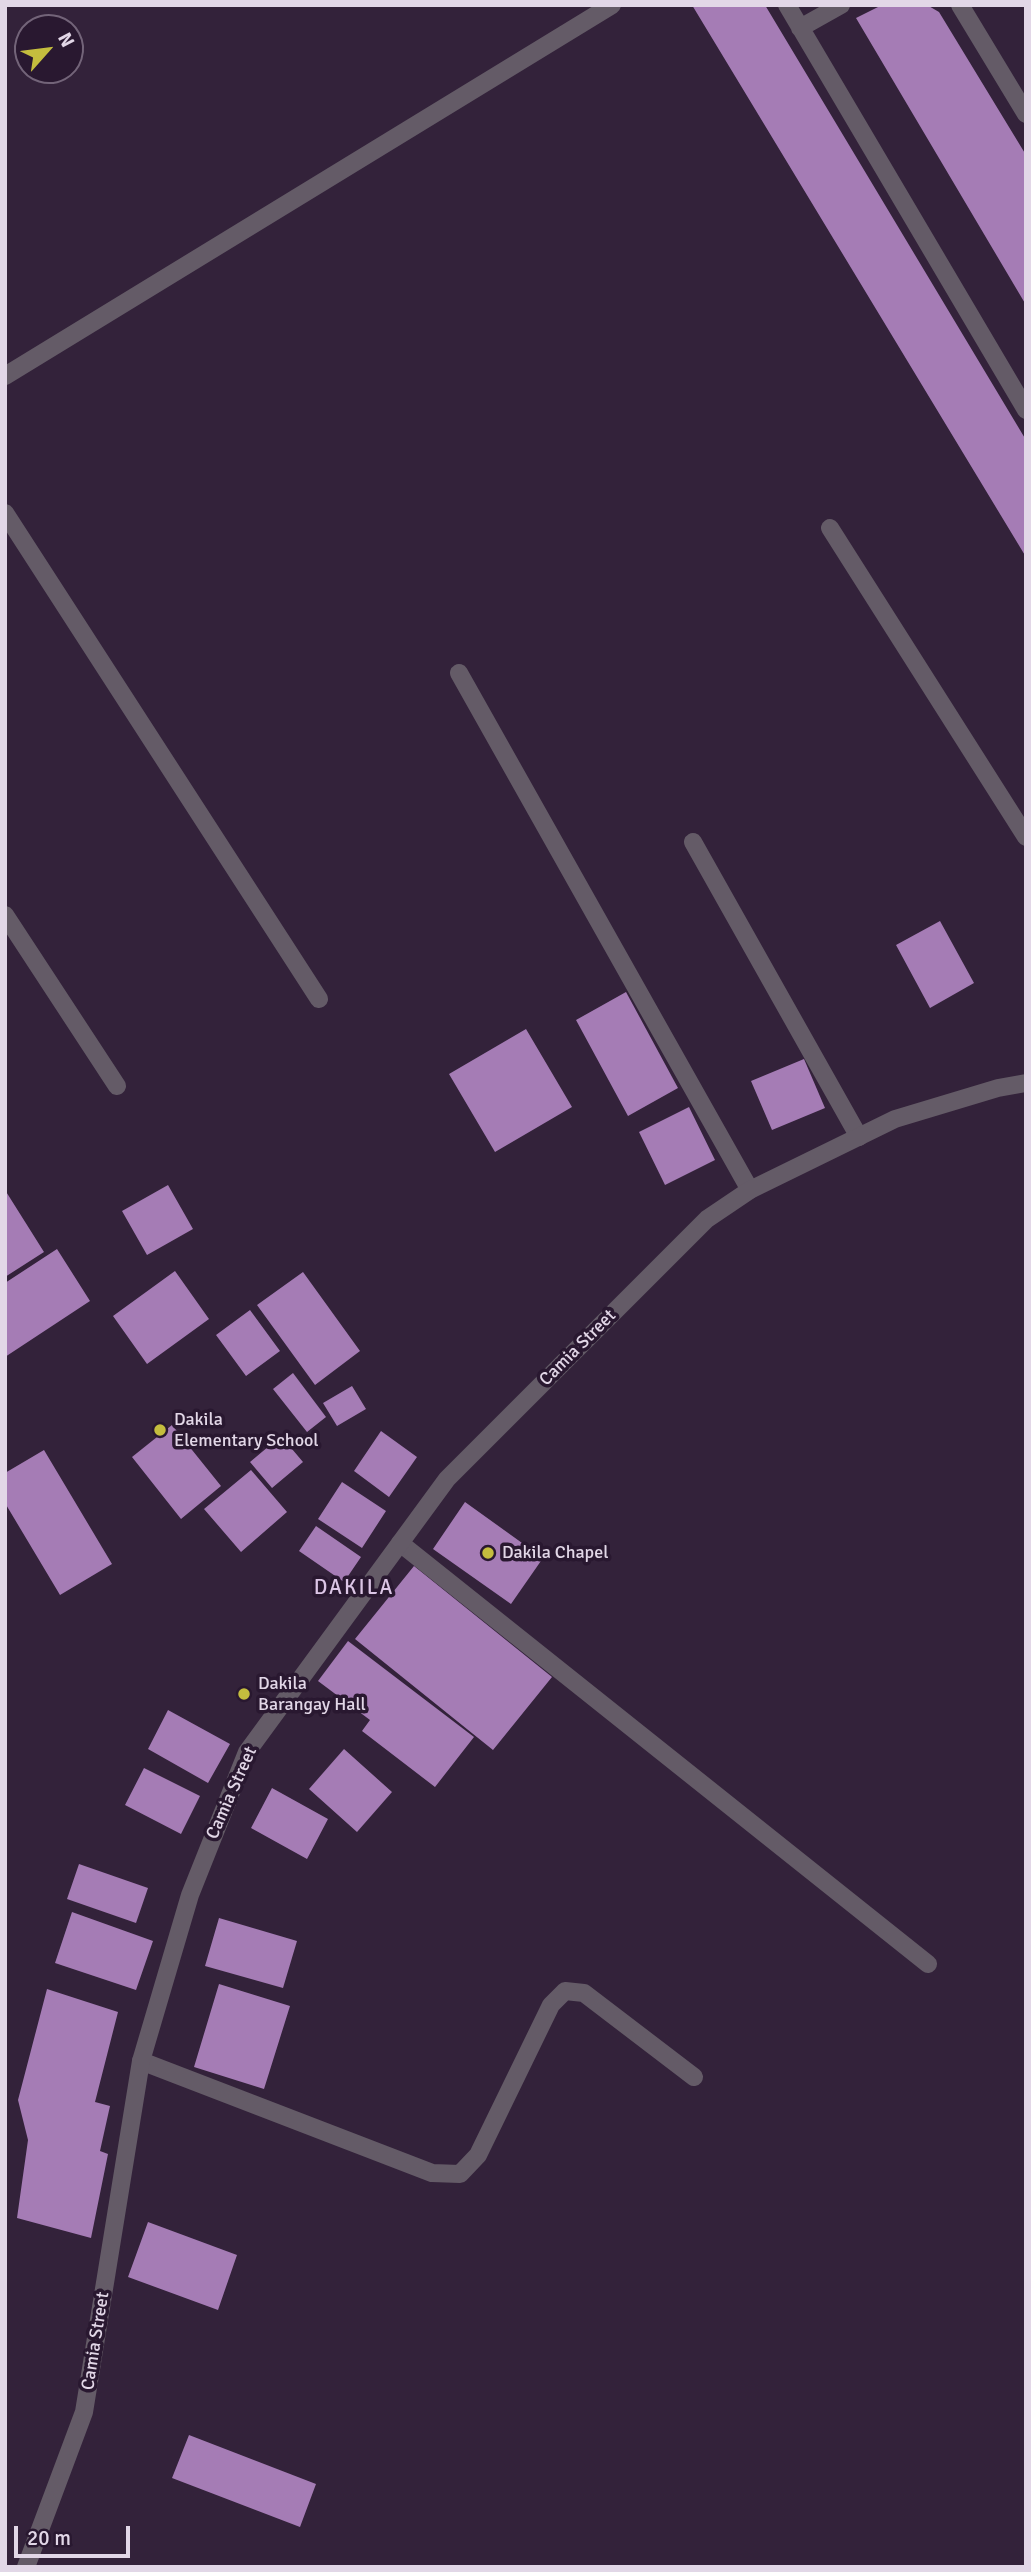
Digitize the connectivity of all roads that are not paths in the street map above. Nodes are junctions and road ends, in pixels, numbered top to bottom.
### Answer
1 (612, 5) edge
2 (787, 5) edge
3 (841, 5) edge
4 (960, 5) edge
5 (800, 28) junction
6 (1026, 114) edge
7 (5, 376) edge
8 (1026, 410) edge
9 (5, 513) edge
10 (830, 528) dead end
11 (459, 673) dead end
12 (1026, 837) edge
13 (693, 842) dead end
14 (5, 915) edge
15 (318, 999) dead end
16 (1026, 1083) edge
17 (117, 1086) dead end
18 (859, 1137) junction
19 (750, 1190) junction
20 (400, 1543) junction
21 (928, 1964) dead end
22 (141, 2061) junction
23 (694, 2077) dead end
24 (26, 2567) edge

1 - 7 street
2 - 5 street
3 - 5 street
4 - 6 street
5 - 8 street
9 - 15 street
10 - 12 street
11 - 19 street
13 - 18 street
14 - 17 street
16 - 18 street, Camia Street
18 - 19 street, Camia Street
19 - 20 street, Camia Street
20 - 21 street
20 - 22 street, Camia Street
22 - 23 street
22 - 24 street, Camia Street

